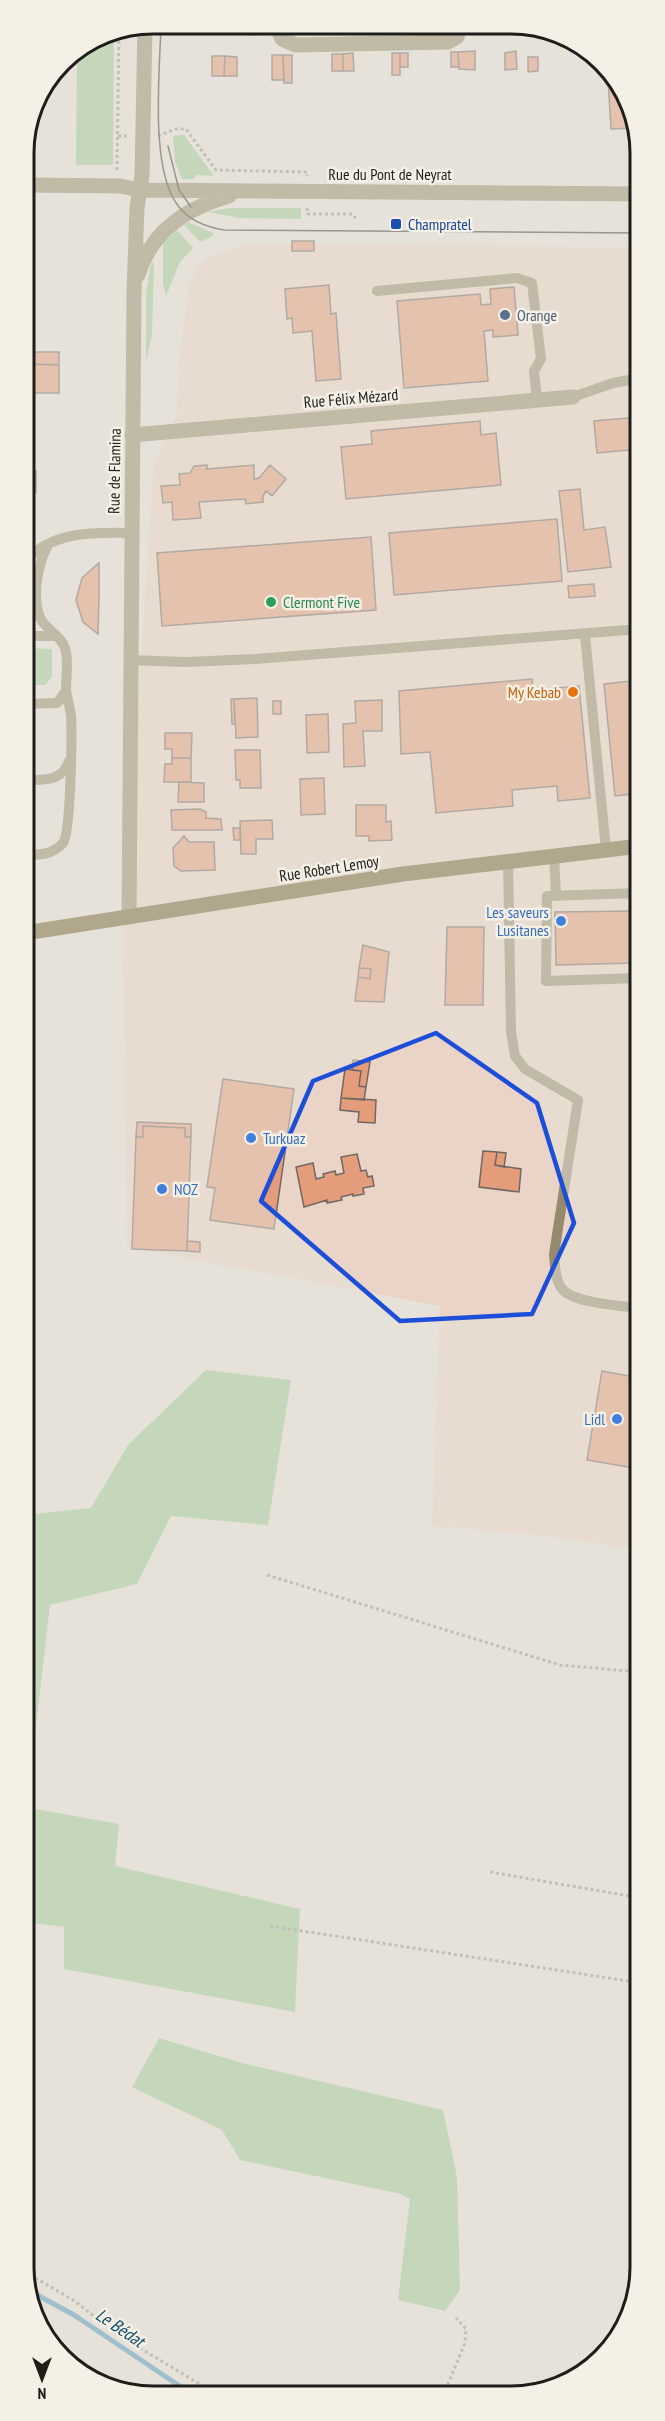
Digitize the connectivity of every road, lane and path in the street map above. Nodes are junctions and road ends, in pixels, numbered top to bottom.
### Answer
1 (280, 34) edge
2 (459, 34) edge
3 (145, 35) edge
4 (119, 40) edge
5 (143, 136) junction
6 (307, 176) dead end
7 (35, 185) edge
8 (120, 186) junction
9 (140, 190) junction
10 (246, 191) junction
11 (630, 194) edge
12 (307, 208) dead end
13 (357, 209) dead end
14 (353, 214) junction
15 (356, 219) dead end
16 (377, 291) dead end
17 (134, 292) junction
18 (630, 380) edge
19 (573, 397) joint
20 (537, 400) junction
21 (132, 435) junction
22 (131, 533) junction
23 (48, 545) junction
24 (35, 554) edge
25 (630, 630) edge
26 (585, 635) junction
27 (35, 636) edge
28 (56, 636) junction
29 (129, 660) junction
30 (66, 691) junction
31 (35, 704) edge
32 (70, 758) junction
33 (35, 779) edge
34 (630, 847) edge
35 (606, 850) junction
36 (35, 854) edge
37 (554, 856) junction
38 (508, 861) junction
39 (630, 893) edge
40 (556, 894) junction
41 (129, 917) junction
42 (35, 932) edge
43 (630, 978) edge
44 (630, 1306) edge
45 (267, 1575) dead end
46 (630, 1671) edge
47 (490, 1872) dead end
48 (630, 1897) edge
49 (270, 1926) dead end
50 (630, 1981) edge
51 (35, 2278) edge
52 (456, 2318) dead end
53 (203, 2386) edge
54 (447, 2386) edge

1 - 2 street
3 - 5 street, Rue de Flamina
4 - 8 path
5 - 6 path
5 - 9 street, Rue de Flamina
7 - 8 street, Rue du Pont de Neyrat
8 - 9 street, Rue du Pont de Neyrat
9 - 10 street, Rue du Pont de Neyrat
9 - 17 street, Rue de Flamina
10 - 11 street, Rue du Pont de Neyrat
10 - 17 street
12 - 14 path
13 - 14 path
14 - 15 path
16 - 20 lane
17 - 21 street, Rue de Flamina
18 - 19 lane
19 - 20 street, Rue Félix Mézard
20 - 21 street, Rue Félix Mézard
21 - 22 street, Rue de Flamina
22 - 23 lane
22 - 29 street, Rue de Flamina
23 - 24 lane
23 - 28 lane
25 - 26 lane
26 - 29 lane
26 - 35 lane
27 - 28 lane
28 - 30 lane
29 - 41 street, Rue de Flamina
30 - 31 lane
30 - 32 lane
32 - 33 lane
32 - 36 lane
34 - 35 main road, Rue Robert Lemoy
35 - 37 main road, Rue Robert Lemoy
37 - 38 main road, Rue Robert Lemoy
37 - 40 lane
38 - 41 main road, Rue Robert Lemoy
38 - 44 lane
39 - 40 lane
40 - 43 lane
41 - 42 main road, Rue Robert Lemoy
45 - 46 path
47 - 48 path
49 - 50 path
51 - 53 path
52 - 54 path

